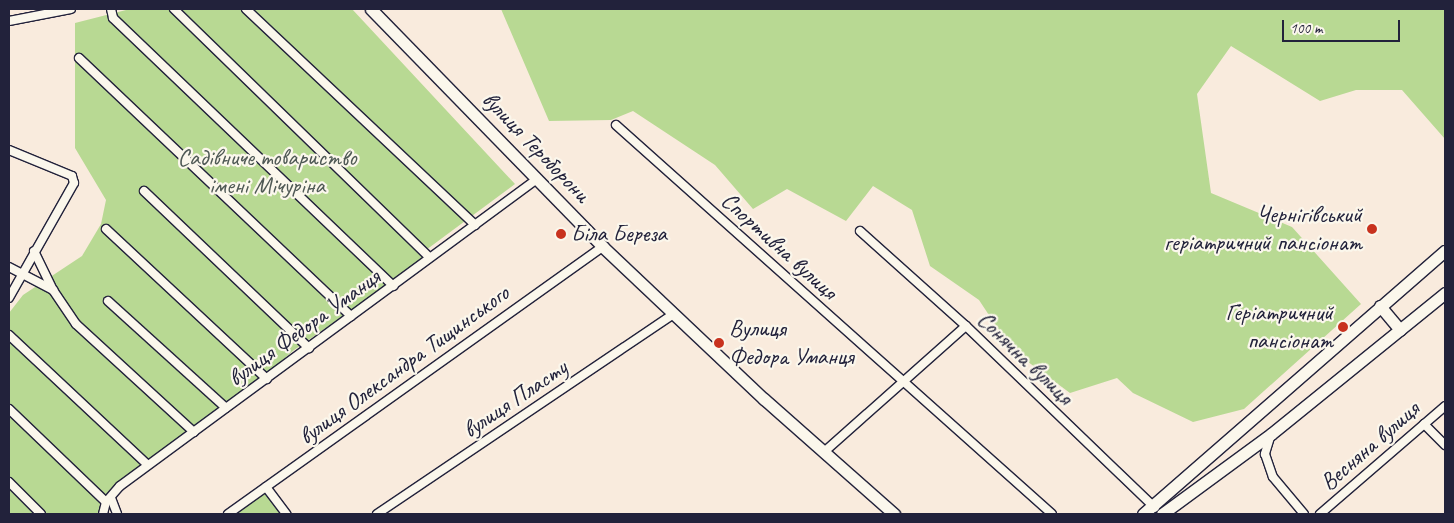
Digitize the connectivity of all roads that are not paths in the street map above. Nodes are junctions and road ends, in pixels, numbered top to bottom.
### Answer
1 (71, 9) edge
2 (110, 9) edge
3 (174, 9) edge
4 (246, 9) edge
5 (371, 9) edge
6 (9, 21) edge
7 (80, 58) dead end
8 (616, 125) dead end
9 (9, 150) edge
10 (537, 179) junction
11 (144, 192) dead end
12 (475, 225) junction
13 (106, 229) dead end
14 (860, 232) dead end
15 (602, 246) junction
16 (34, 251) junction
17 (1445, 251) edge
18 (430, 257) junction
19 (9, 267) edge
20 (20, 273) junction
21 (393, 286) junction
22 (53, 290) junction
23 (1445, 293) edge
24 (9, 298) edge
25 (108, 301) dead end
26 (1380, 306) junction
27 (673, 314) junction
28 (351, 316) junction
29 (966, 326) junction
30 (1400, 330) junction
31 (9, 335) edge
32 (309, 348) junction
33 (266, 379) junction
34 (903, 382) junction
35 (1445, 406) edge
36 (226, 408) junction
37 (9, 409) edge
38 (1424, 424) junction
39 (194, 432) junction
40 (1271, 434) junction
41 (1445, 445) edge
42 (824, 452) junction
43 (148, 465) junction
44 (9, 482) edge
45 (266, 487) junction
46 (109, 500) junction
47 (1151, 504) junction
48 (41, 514) edge
49 (103, 514) edge
50 (117, 514) edge
51 (228, 514) edge
52 (286, 514) edge
53 (377, 514) edge
54 (894, 514) edge
55 (1052, 514) edge
56 (1143, 514) edge
57 (1162, 514) edge
58 (1304, 514) edge
59 (1320, 514) edge

1 - 6 street
2 - 21 street
3 - 18 street
4 - 12 street
5 - 10 main road, вулиця Тероборони
7 - 28 street
8 - 34 street, Спортивна вулиця
9 - 16 street
10 - 12 street, вулиця Федора Уманця
10 - 15 main road, вулиця Тероборони
11 - 32 street
12 - 18 street, вулиця Федора Уманця
13 - 33 street
14 - 29 street, Сонячна вулиця
15 - 27 main road, вулиця Тероборони
15 - 45 street, вулиця Олександра Тищинського
16 - 20 street
16 - 22 street
17 - 26 main road
18 - 21 street, вулиця Федора Уманця
19 - 20 street
20 - 22 street
20 - 24 street
21 - 28 street, вулиця Федора Уманця
22 - 39 street
23 - 30 main road
25 - 36 street
26 - 30 main road
26 - 47 main road
27 - 42 main road, вулиця Тероборони
27 - 53 street, вулиця Пласту
28 - 32 street, вулиця Федора Уманця
29 - 34 street
29 - 47 street, Сонячна вулиця
30 - 40 main road
31 - 43 street
32 - 33 street, вулиця Федора Уманця
33 - 36 street, вулиця Федора Уманця
34 - 42 street
34 - 55 street, Спортивна вулиця
35 - 38 street, Весняна вулиця
36 - 39 street, вулиця Федора Уманця
37 - 46 street
38 - 41 street
38 - 59 street, Весняна вулиця
39 - 43 street, вулиця Федора Уманця
40 - 57 main road
40 - 58 street
42 - 54 main road, вулиця Тероборони
43 - 46 street, вулиця Федора Уманця
44 - 48 street
45 - 51 street, вулиця Олександра Тищинського
45 - 52 street
46 - 49 street, вулиця Федора Уманця
46 - 50 street
47 - 56 main road
47 - 57 street, Сонячна вулиця

